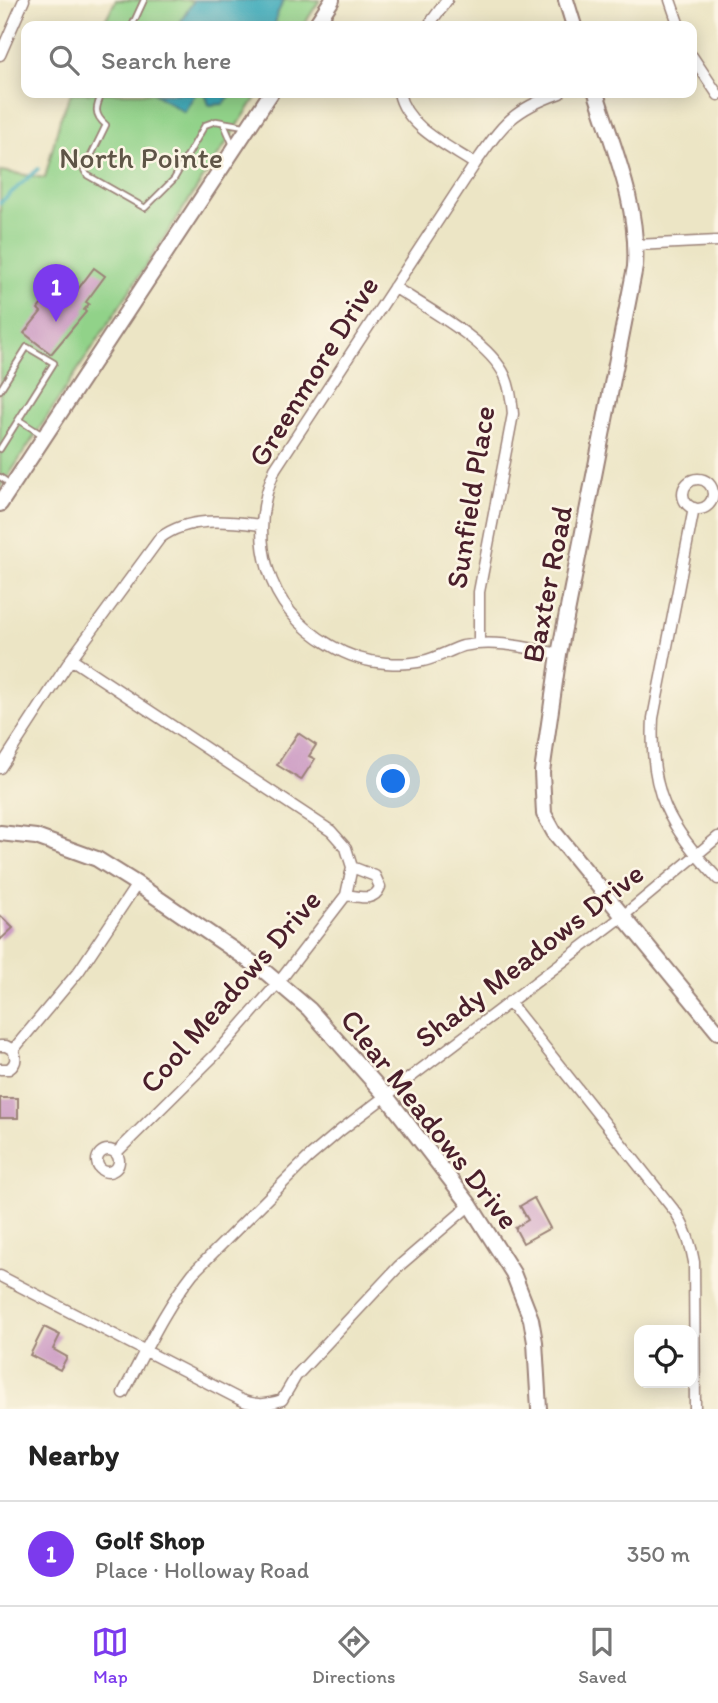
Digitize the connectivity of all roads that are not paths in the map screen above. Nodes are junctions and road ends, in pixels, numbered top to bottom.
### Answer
1 (24, 0) edge
2 (144, 0) edge
3 (332, 0) edge
4 (447, 0) edge
5 (566, 0) edge
6 (670, 0) edge
7 (134, 21) edge
8 (318, 21) edge
9 (432, 21) edge
10 (572, 21) edge
11 (677, 21) edge
12 (0, 55) edge
13 (697, 64) edge
14 (718, 95) edge
15 (100, 98) edge
16 (268, 98) edge
17 (400, 98) edge
18 (550, 98) edge
19 (598, 98) edge
20 (224, 124) junction
21 (249, 125) junction
22 (234, 148) junction
23 (475, 164) junction
24 (718, 241) edge
25 (636, 245) junction
26 (394, 287) junction
27 (0, 390) edge
28 (19, 419) junction
29 (45, 436) junction
30 (0, 449) edge
31 (6, 481) edge
32 (0, 504) edge
33 (694, 508) dead end
34 (261, 525) junction
35 (479, 644) junction
36 (559, 654) junction
37 (71, 659) junction
38 (0, 768) edge
39 (0, 833) edge
40 (718, 837) edge
41 (696, 855) junction
42 (352, 867) junction
43 (718, 879) edge
44 (137, 884) junction
45 (346, 895) junction
46 (623, 916) junction
47 (279, 982) junction
48 (509, 1003) junction
49 (718, 1032) edge
50 (0, 1046) edge
51 (13, 1050) junction
52 (0, 1069) edge
53 (386, 1096) junction
54 (116, 1153) dead end
55 (470, 1205) junction
56 (0, 1276) edge
57 (146, 1350) junction
58 (123, 1393) dead end
59 (283, 1405) edge
60 (260, 1407) edge
61 (539, 1409) edge
62 (695, 1409) edge

1 - 12 street
2 - 7 lane
3 - 8 street
4 - 9 street
5 - 10 street
6 - 11 street
13 - 14 street
15 - 20 lane
16 - 21 street
17 - 23 street
18 - 23 street, Greenmore Drive
19 - 25 street, Baxter Road
20 - 21 lane
20 - 22 lane
21 - 22 street
22 - 29 street
23 - 26 street, Greenmore Drive
24 - 25 street
25 - 36 street, Baxter Road
26 - 34 street, Greenmore Drive
26 - 35 street, Sunfield Place
27 - 28 lane
28 - 29 lane
28 - 30 lane
29 - 31 street
31 - 32 street
33 - 41 street
34 - 35 street, Greenmore Drive
34 - 37 street
35 - 36 street, Greenmore Drive
36 - 46 street, Baxter Road
37 - 38 street
37 - 42 street
39 - 44 street, Clear Meadows Drive
40 - 41 street, Shady Meadows Drive
41 - 43 street
41 - 46 street, Shady Meadows Drive
42 - 45 street, Cool Meadows Drive
42 - 45 street
44 - 47 street, Clear Meadows Drive
44 - 51 street
45 - 47 street, Cool Meadows Drive
46 - 48 street, Shady Meadows Drive
46 - 49 street, Baxter Road
47 - 53 street, Clear Meadows Drive
47 - 54 street, Cool Meadows Drive
48 - 53 street, Shady Meadows Drive
48 - 62 street
50 - 51 street
51 - 52 street
53 - 55 street, Clear Meadows Drive
53 - 57 street, Shady Meadows Drive
55 - 59 street
55 - 61 street, Clear Meadows Drive
56 - 57 street
57 - 58 street, Shady Meadows Drive
57 - 60 street
59 - 60 street

